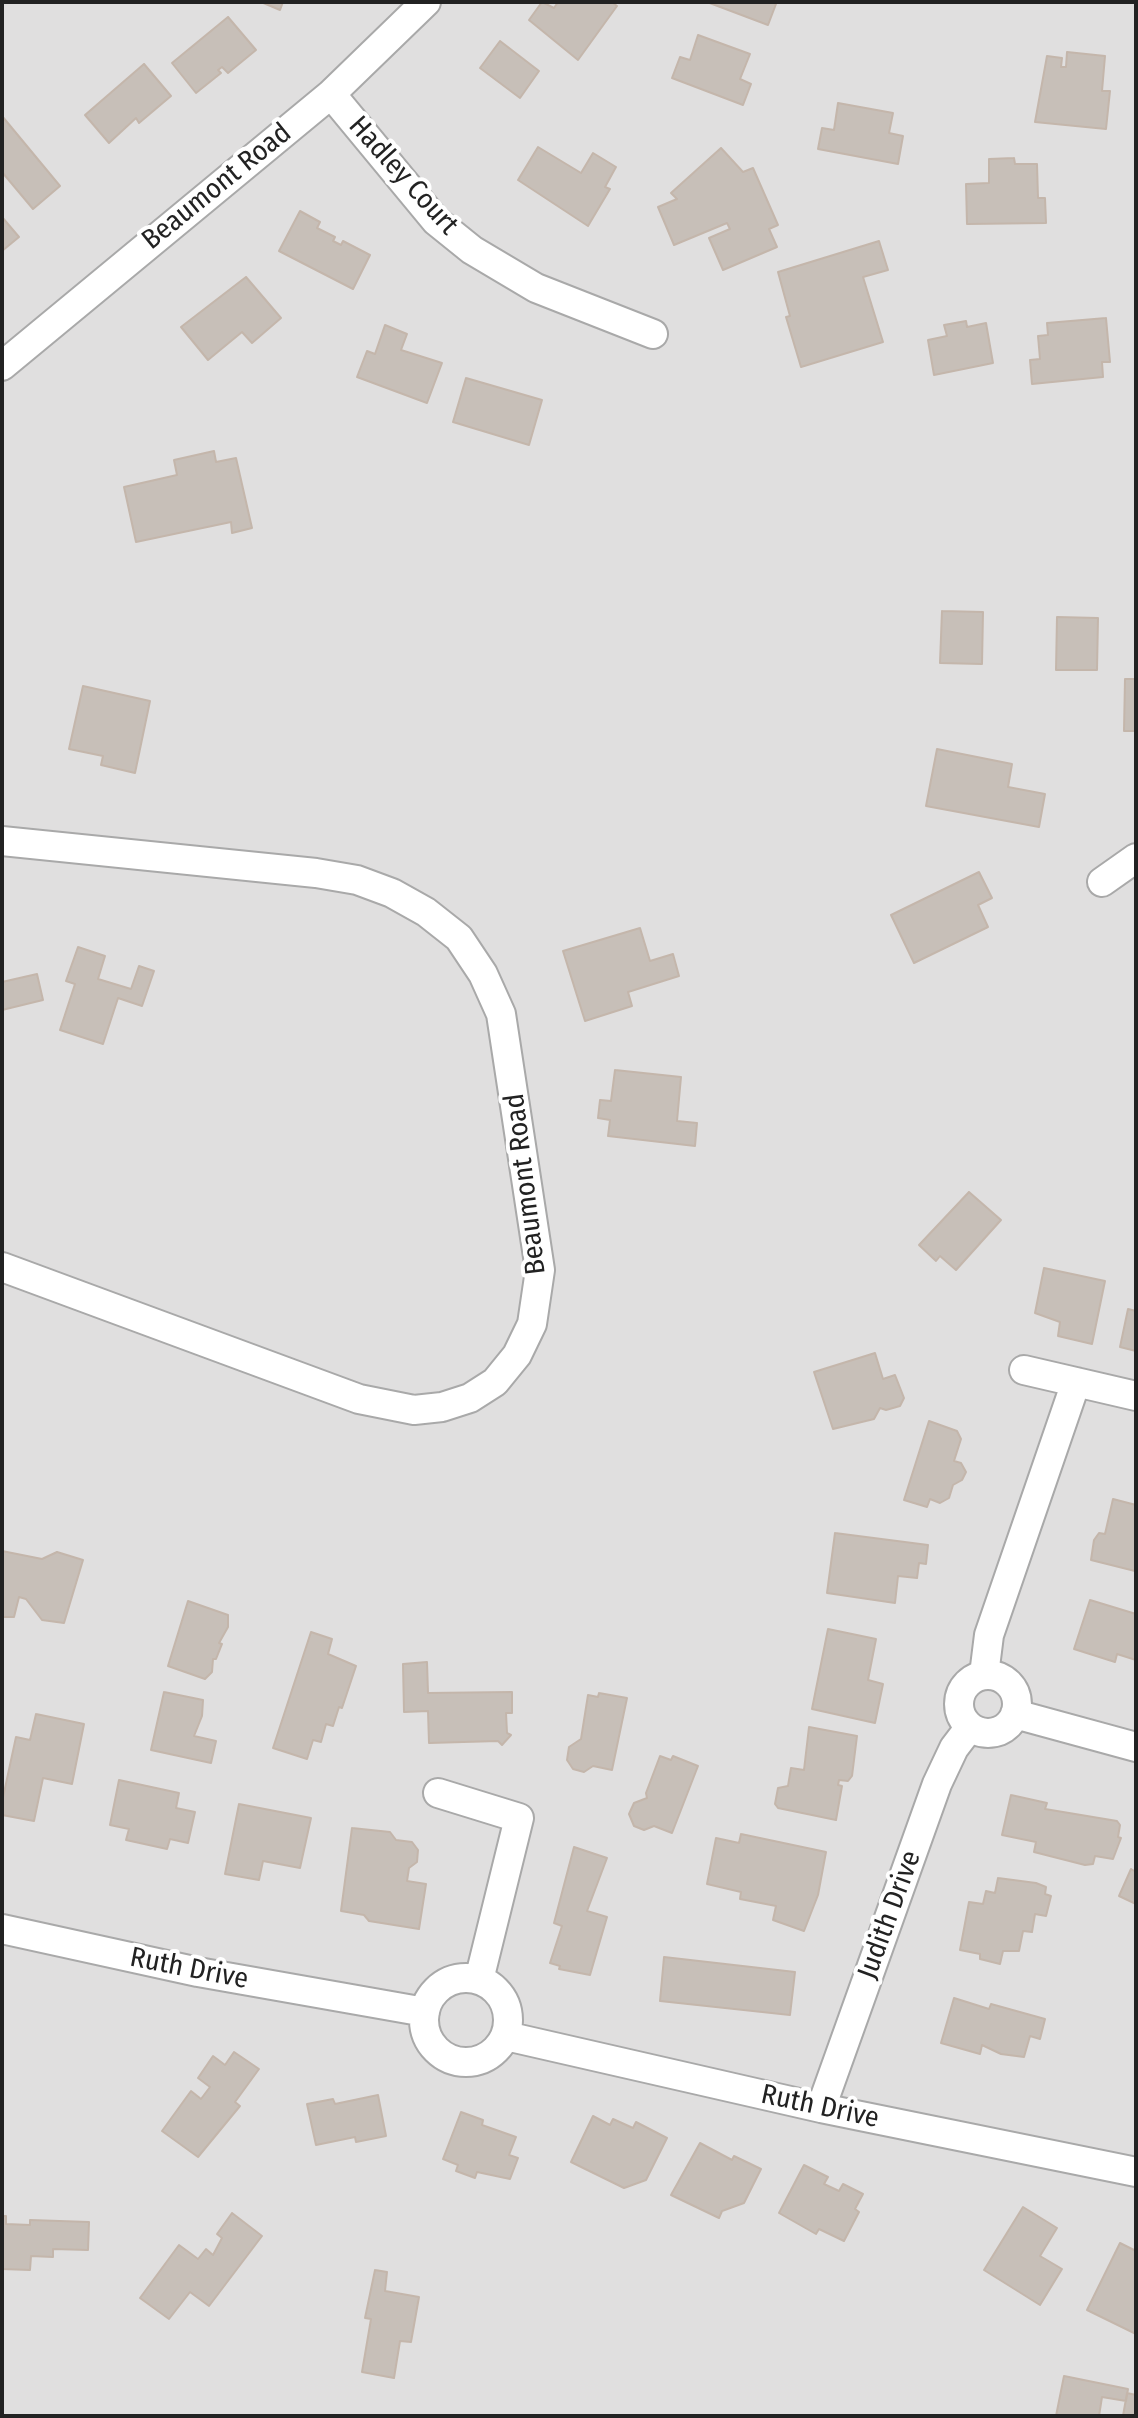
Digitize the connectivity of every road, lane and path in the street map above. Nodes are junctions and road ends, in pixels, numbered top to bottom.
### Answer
1 (426, 2) edge
2 (331, 94) junction
3 (653, 334) dead end
4 (2, 366) edge
5 (2, 841) edge
6 (1136, 858) edge
7 (1102, 882) dead end
8 (2, 1267) edge
9 (1024, 1370) dead end
10 (1076, 1382) junction
11 (1136, 1396) edge
12 (984, 1675) junction
13 (1015, 1714) junction
14 (970, 1727) junction
15 (1136, 1747) edge
16 (438, 1793) dead end
17 (2, 1929) edge
18 (479, 1980) junction
19 (425, 2012) junction
20 (506, 2036) junction
21 (821, 2108) junction
22 (1136, 2172) edge

1 - 2 street, Beaumont Road
2 - 3 street, Hadley Court
2 - 4 street, Beaumont Road
5 - 8 street, Beaumont Road
6 - 7 street
9 - 10 street
10 - 11 street
10 - 12 street
12 - 13 street
12 - 14 street
13 - 14 street
13 - 15 street
14 - 21 street, Judith Drive
16 - 18 street
17 - 19 street, Ruth Drive
18 - 19 street
18 - 20 street
19 - 20 street
20 - 21 street, Ruth Drive
21 - 22 street, Ruth Drive

